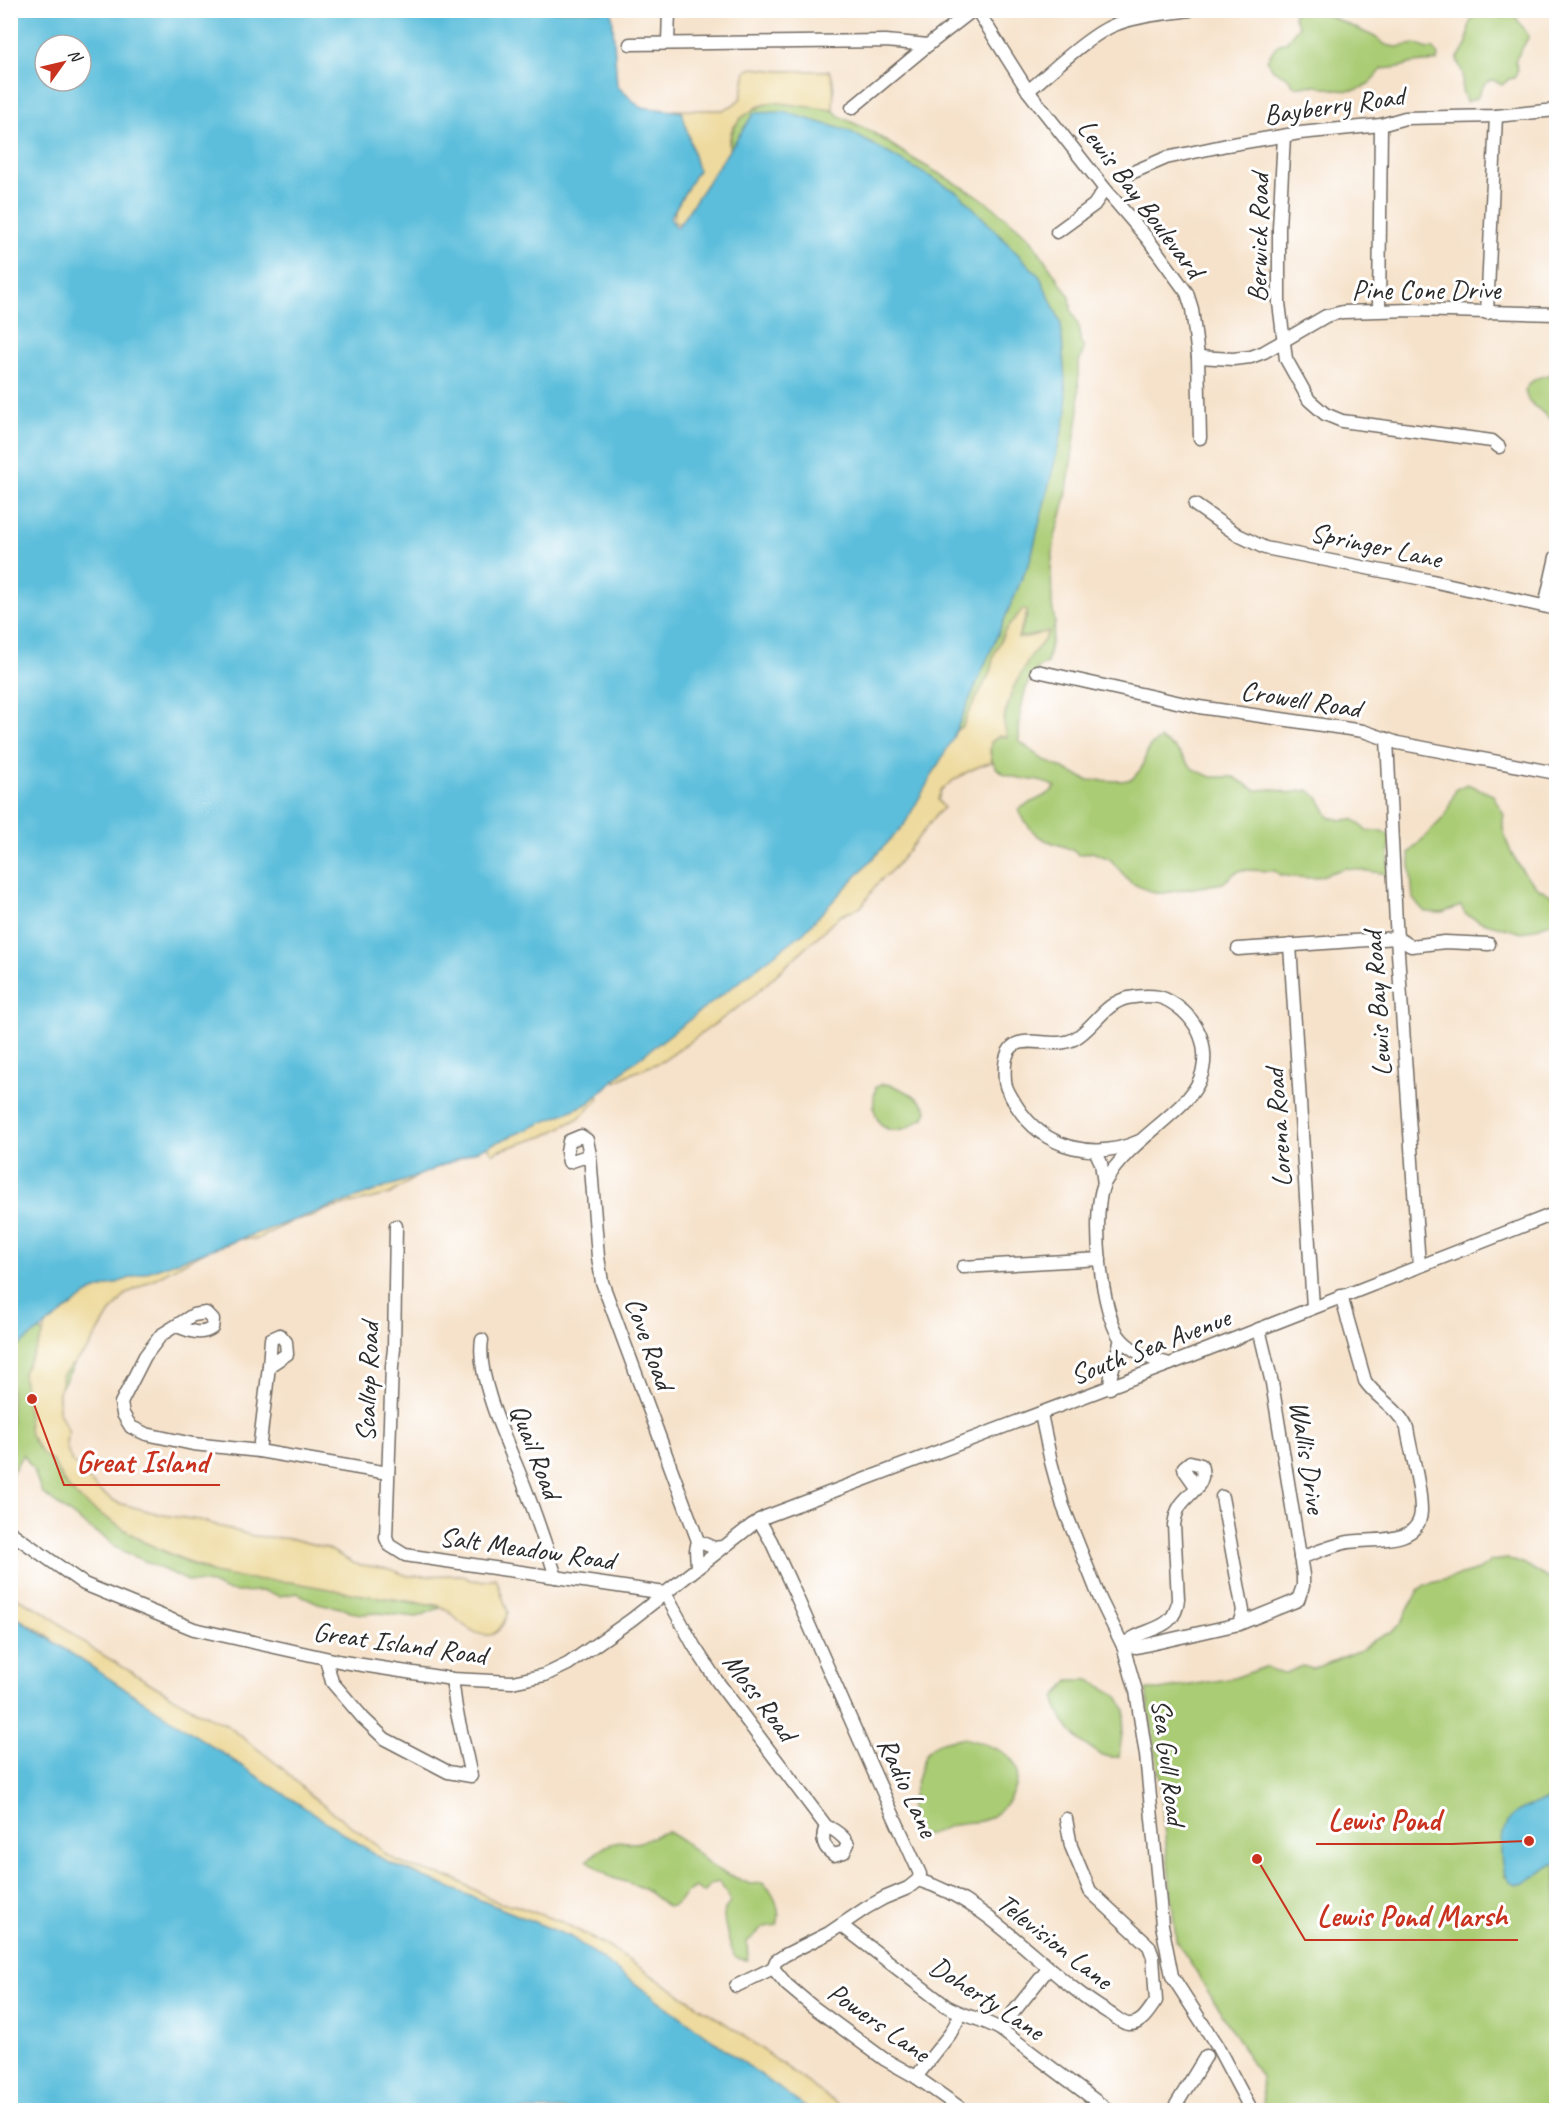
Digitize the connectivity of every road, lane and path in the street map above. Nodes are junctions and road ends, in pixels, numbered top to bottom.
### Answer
1 (669, 10) edge
2 (975, 10) edge
3 (1190, 10) edge
4 (668, 43) junction
5 (630, 44) dead end
6 (927, 45) junction
7 (1028, 91) junction
8 (852, 108) dead end
9 (1557, 110) edge
10 (1496, 116) junction
11 (1381, 125) junction
12 (1284, 136) junction
13 (1124, 176) dead end
14 (1105, 189) junction
15 (1057, 232) dead end
16 (1379, 310) junction
17 (1487, 313) junction
18 (1557, 314) edge
19 (1285, 340) junction
20 (1198, 357) junction
21 (1200, 438) dead end
22 (1499, 447) dead end
23 (1195, 505) dead end
24 (1557, 557) edge
25 (1551, 608) edge
26 (1037, 671) dead end
27 (1387, 739) junction
28 (1557, 772) edge
29 (1397, 938) junction
30 (1489, 944) dead end
31 (1290, 945) junction
32 (1238, 949) dead end
33 (1142, 1140) junction
34 (1096, 1152) junction
35 (590, 1155) dead end
36 (1104, 1184) junction
37 (1556, 1215) edge
38 (396, 1226) dead end
39 (1100, 1259) junction
40 (1419, 1266) junction
41 (963, 1267) dead end
42 (1341, 1296) junction
43 (1313, 1307) junction
44 (177, 1326) dead end
45 (1259, 1329) junction
46 (1121, 1339) junction
47 (482, 1340) dead end
48 (1170, 1364) junction
49 (269, 1366) dead end
50 (1110, 1388) junction
51 (1041, 1414) junction
52 (259, 1451) junction
53 (388, 1473) junction
54 (1197, 1488) dead end
55 (1222, 1497) dead end
56 (759, 1520) junction
57 (10, 1532) edge
58 (387, 1541) joint
59 (698, 1541) junction
60 (722, 1547) junction
61 (1300, 1558) junction
62 (697, 1566) junction
63 (556, 1577) junction
64 (664, 1593) junction
65 (1239, 1624) junction
66 (1123, 1646) junction
67 (326, 1659) junction
68 (452, 1679) junction
69 (1066, 1819) dead end
70 (826, 1826) dead end
71 (918, 1880) junction
72 (841, 1925) junction
73 (773, 1968) junction
74 (1048, 1969) junction
75 (735, 1986) dead end
76 (961, 2014) junction
77 (1000, 2029) junction
78 (1206, 2056) dead end
79 (916, 2077) junction
80 (963, 2110) edge
81 (1108, 2110) edge
82 (1173, 2110) edge
83 (1251, 2110) edge

1 - 4 street
2 - 6 street
2 - 7 street, Lewis Bay Boulevard
3 - 7 street
4 - 5 street
4 - 6 street
6 - 8 street
7 - 14 street, Lewis Bay Boulevard
9 - 10 street, Bayberry Road
10 - 11 street, Bayberry Road
10 - 17 street
11 - 12 street, Bayberry Road
11 - 16 street
12 - 13 street, Bayberry Road
12 - 19 street, Berwick Road
14 - 15 street
14 - 20 street, Lewis Bay Boulevard
16 - 17 street, Pine Cone Drive
16 - 19 street, Pine Cone Drive
17 - 18 street, Pine Cone Drive
19 - 20 street, Pine Cone Drive
19 - 22 street, Berwick Road
20 - 21 street, Lewis Bay Boulevard
23 - 25 street, Springer Lane
24 - 25 street
26 - 27 street, Crowell Road
27 - 28 street, Crowell Road
27 - 29 street, Lewis Bay Road
29 - 30 street
29 - 31 street
29 - 40 street, Lewis Bay Road
31 - 32 street
31 - 43 street, Lorena Road
33 - 34 street
33 - 34 street
33 - 36 street
34 - 36 street
35 - 59 street, Cove Road
36 - 39 street
37 - 40 street, South Sea Avenue
38 - 53 street, Scallop Road
39 - 41 street
39 - 46 street
40 - 42 street, South Sea Avenue
42 - 43 street, South Sea Avenue
42 - 61 street
43 - 45 street, South Sea Avenue
44 - 52 street
45 - 48 street, South Sea Avenue
45 - 61 street, Wallis Drive
46 - 48 street
46 - 50 street
47 - 63 street, Quail Road
48 - 50 street, South Sea Avenue
49 - 52 street
50 - 51 street, South Sea Avenue
51 - 56 street, South Sea Avenue
51 - 66 street, Sea Gull Road
52 - 53 street
53 - 58 street, Scallop Road
54 - 66 street
55 - 65 street
56 - 60 street, Great Island Road
56 - 71 street, Radio Lane
57 - 67 street, Great Island Road
58 - 63 street, Salt Meadow Road
59 - 60 street
59 - 62 street, Cove Road
60 - 62 street, Great Island Road
61 - 65 street, Wallis Drive
62 - 64 street, Great Island Road
63 - 64 street, Salt Meadow Road
64 - 68 street, Great Island Road
64 - 70 street, Moss Road
65 - 66 street
66 - 83 street, Sea Gull Road
67 - 68 street, Great Island Road
67 - 68 street
69 - 74 street, Television Lane
71 - 72 street, Radio Lane
71 - 74 street, Television Lane
72 - 73 street, Radio Lane
72 - 76 street, Doherty Lane
73 - 75 street, Radio Lane
73 - 79 street, Powers Lane
74 - 77 street
76 - 77 street, Doherty Lane
76 - 79 street
77 - 81 street, Doherty Lane
78 - 82 street
79 - 80 street, Powers Lane

